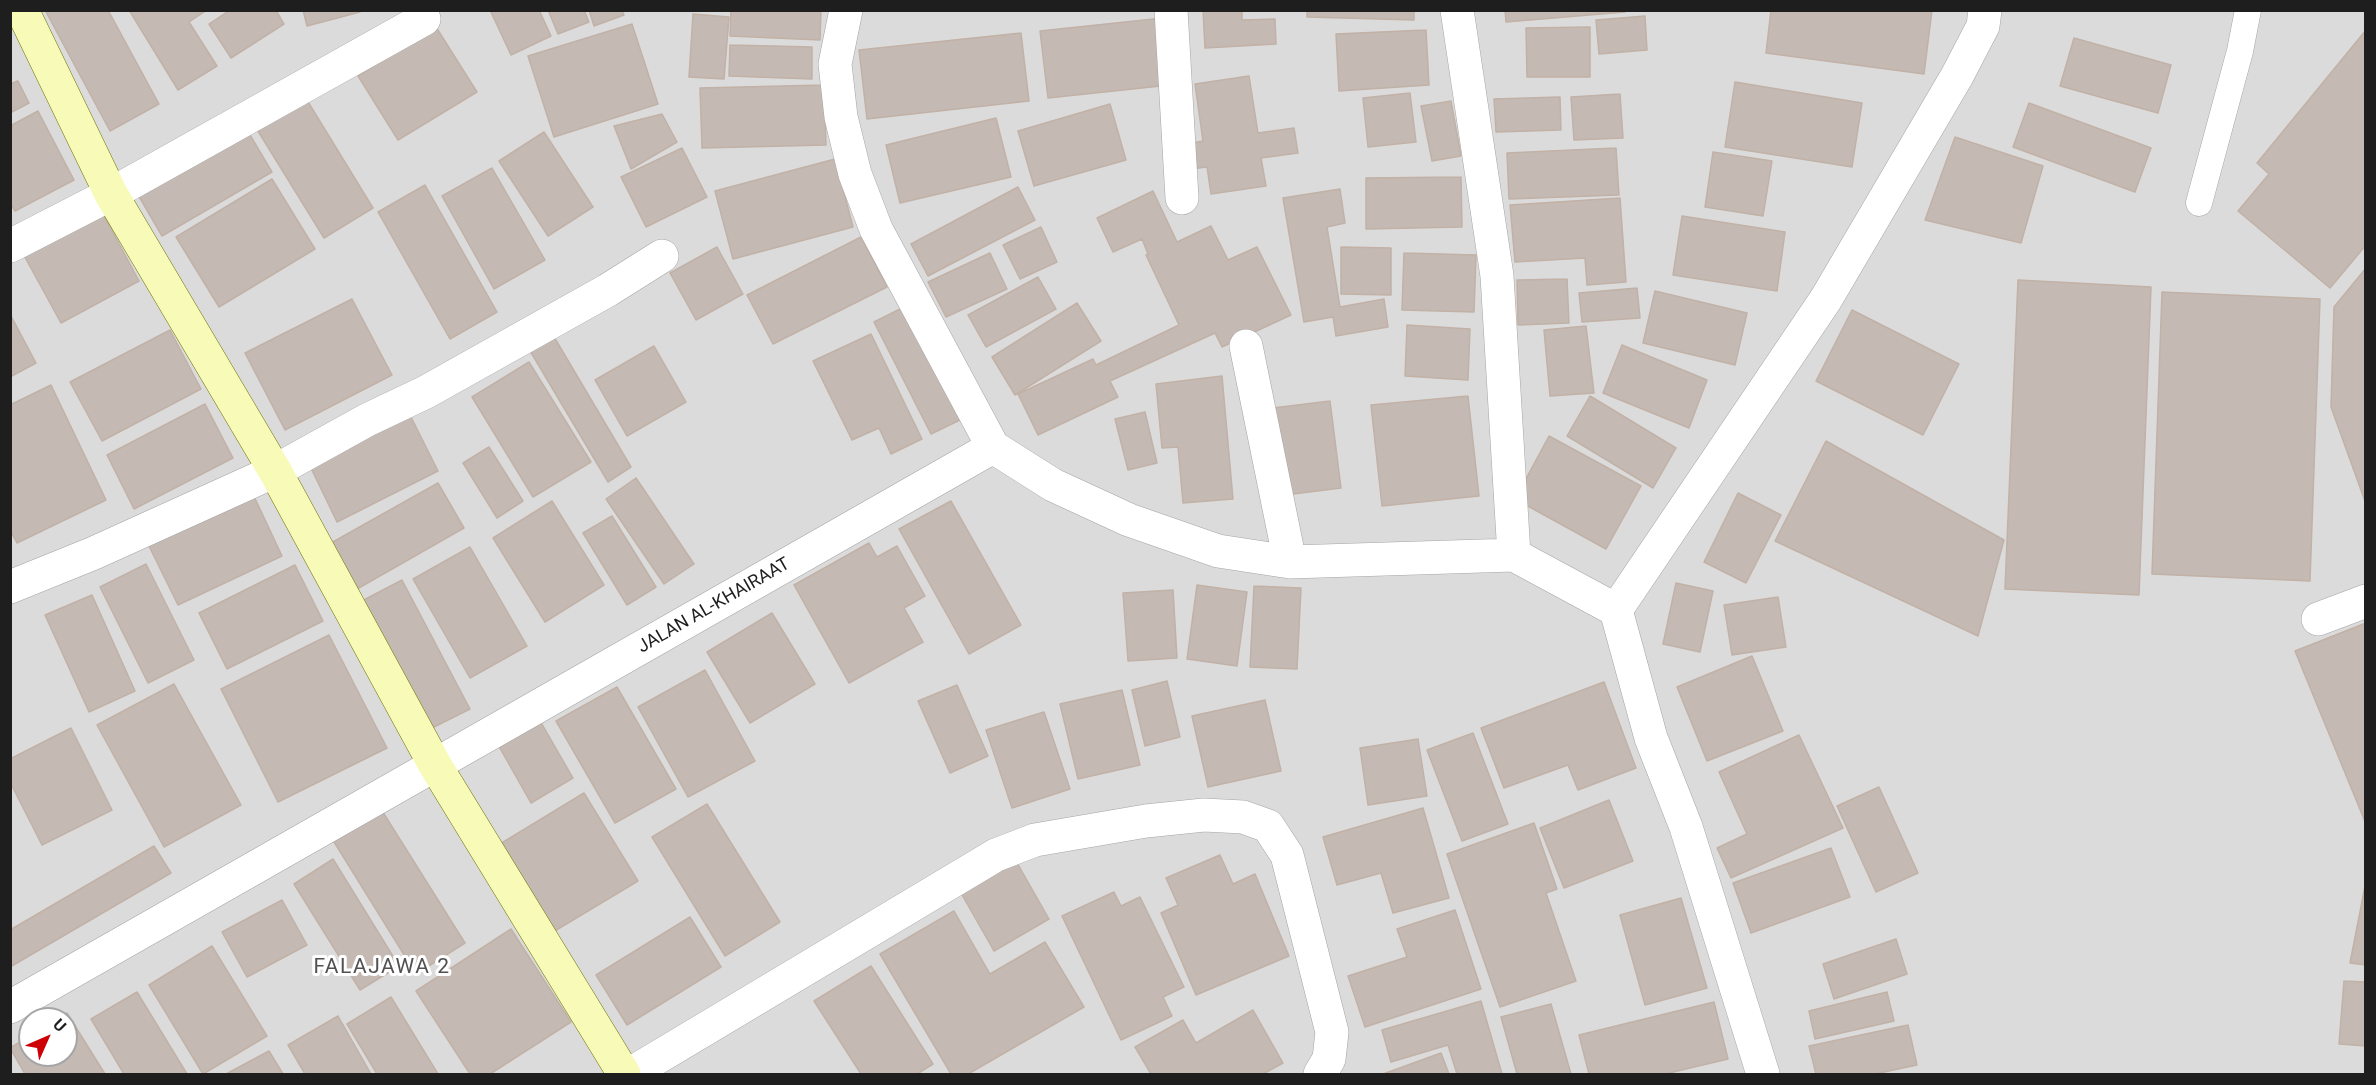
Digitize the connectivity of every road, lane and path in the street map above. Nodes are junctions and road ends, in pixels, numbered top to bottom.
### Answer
1 (22, 10) edge
2 (846, 10) edge
3 (1171, 10) edge
4 (1457, 10) edge
5 (1985, 10) edge
6 (2248, 10) edge
7 (424, 20) dead end
8 (111, 194) junction
9 (1182, 198) dead end
10 (2199, 203) dead end
11 (10, 246) edge
12 (662, 256) dead end
13 (1246, 346) dead end
14 (993, 447) junction
15 (275, 471) junction
16 (1514, 555) junction
17 (1290, 562) junction
18 (10, 587) edge
19 (2366, 601) edge
20 (1616, 610) junction
21 (2318, 619) dead end
22 (435, 765) junction
23 (10, 1007) edge
24 (624, 1074) edge
25 (630, 1074) edge
26 (1320, 1074) edge
27 (1763, 1074) edge

1 - 8 street
2 - 14 street
3 - 9 street
4 - 16 street
5 - 20 street
6 - 10 lane
7 - 8 street
8 - 11 street
8 - 15 street
12 - 15 street
13 - 17 street
14 - 17 street
14 - 22 street, JALAN AL-KHAIRAAT
15 - 18 street
15 - 22 street
16 - 17 street
16 - 20 street
19 - 21 street
20 - 27 street
22 - 23 street, JALAN AL-KHAIRAAT
22 - 24 street
25 - 26 street

